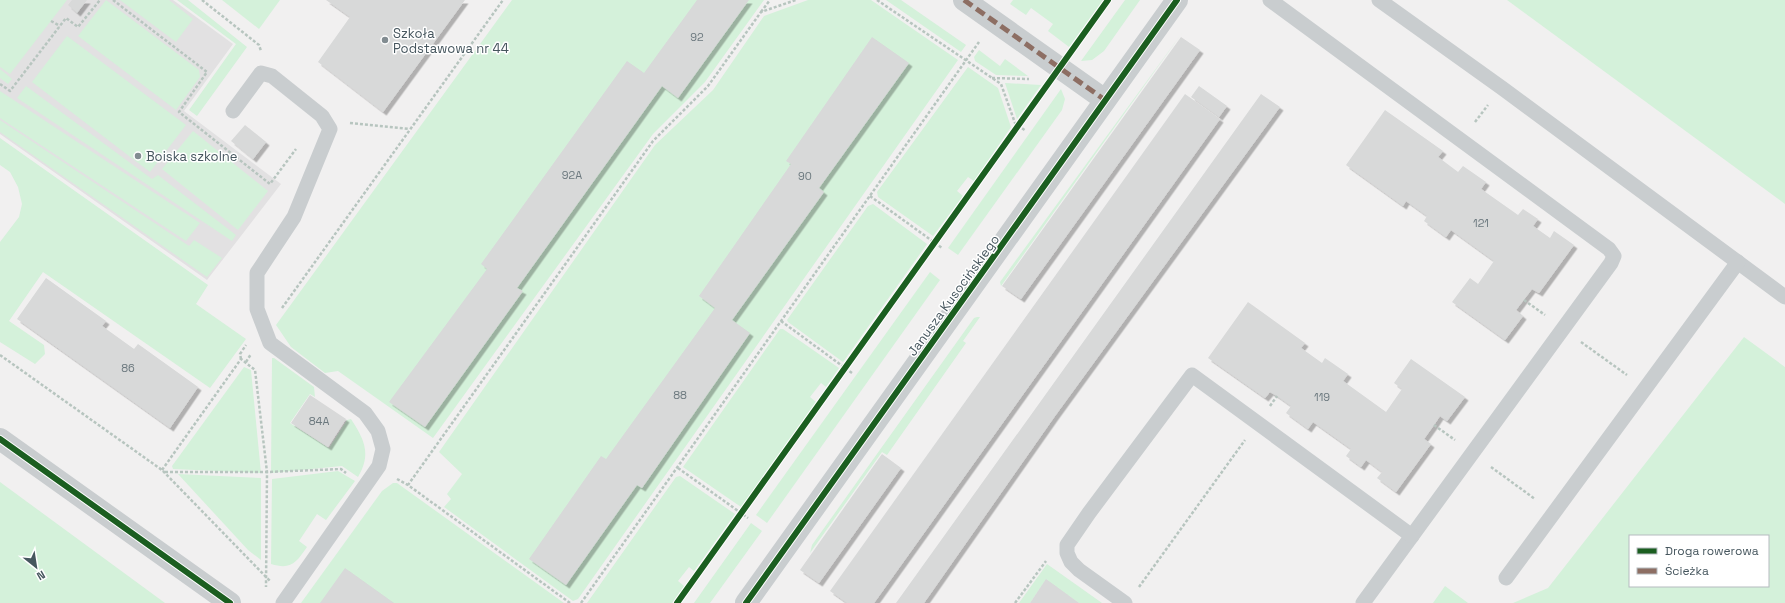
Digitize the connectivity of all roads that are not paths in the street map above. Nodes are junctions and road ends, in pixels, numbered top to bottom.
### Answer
1 (964, 0) edge
2 (1177, 0) edge
3 (1270, 0) edge
4 (1379, 0) edge
5 (1105, 100) junction
6 (233, 111) dead end
7 (1738, 262) junction
8 (1785, 297) edge
9 (0, 439) edge
10 (1412, 536) junction
11 (1506, 578) dead end
12 (284, 602) edge
13 (230, 603) edge
14 (746, 603) edge
15 (1125, 603) edge
16 (1363, 603) edge

1 - 5 street
2 - 5 street, Janusza Kusocińskiego
3 - 10 lane
4 - 7 lane
5 - 14 street, Janusza Kusocińskiego
6 - 12 lane
7 - 8 lane
7 - 11 lane
9 - 13 street
10 - 15 lane
10 - 16 lane

